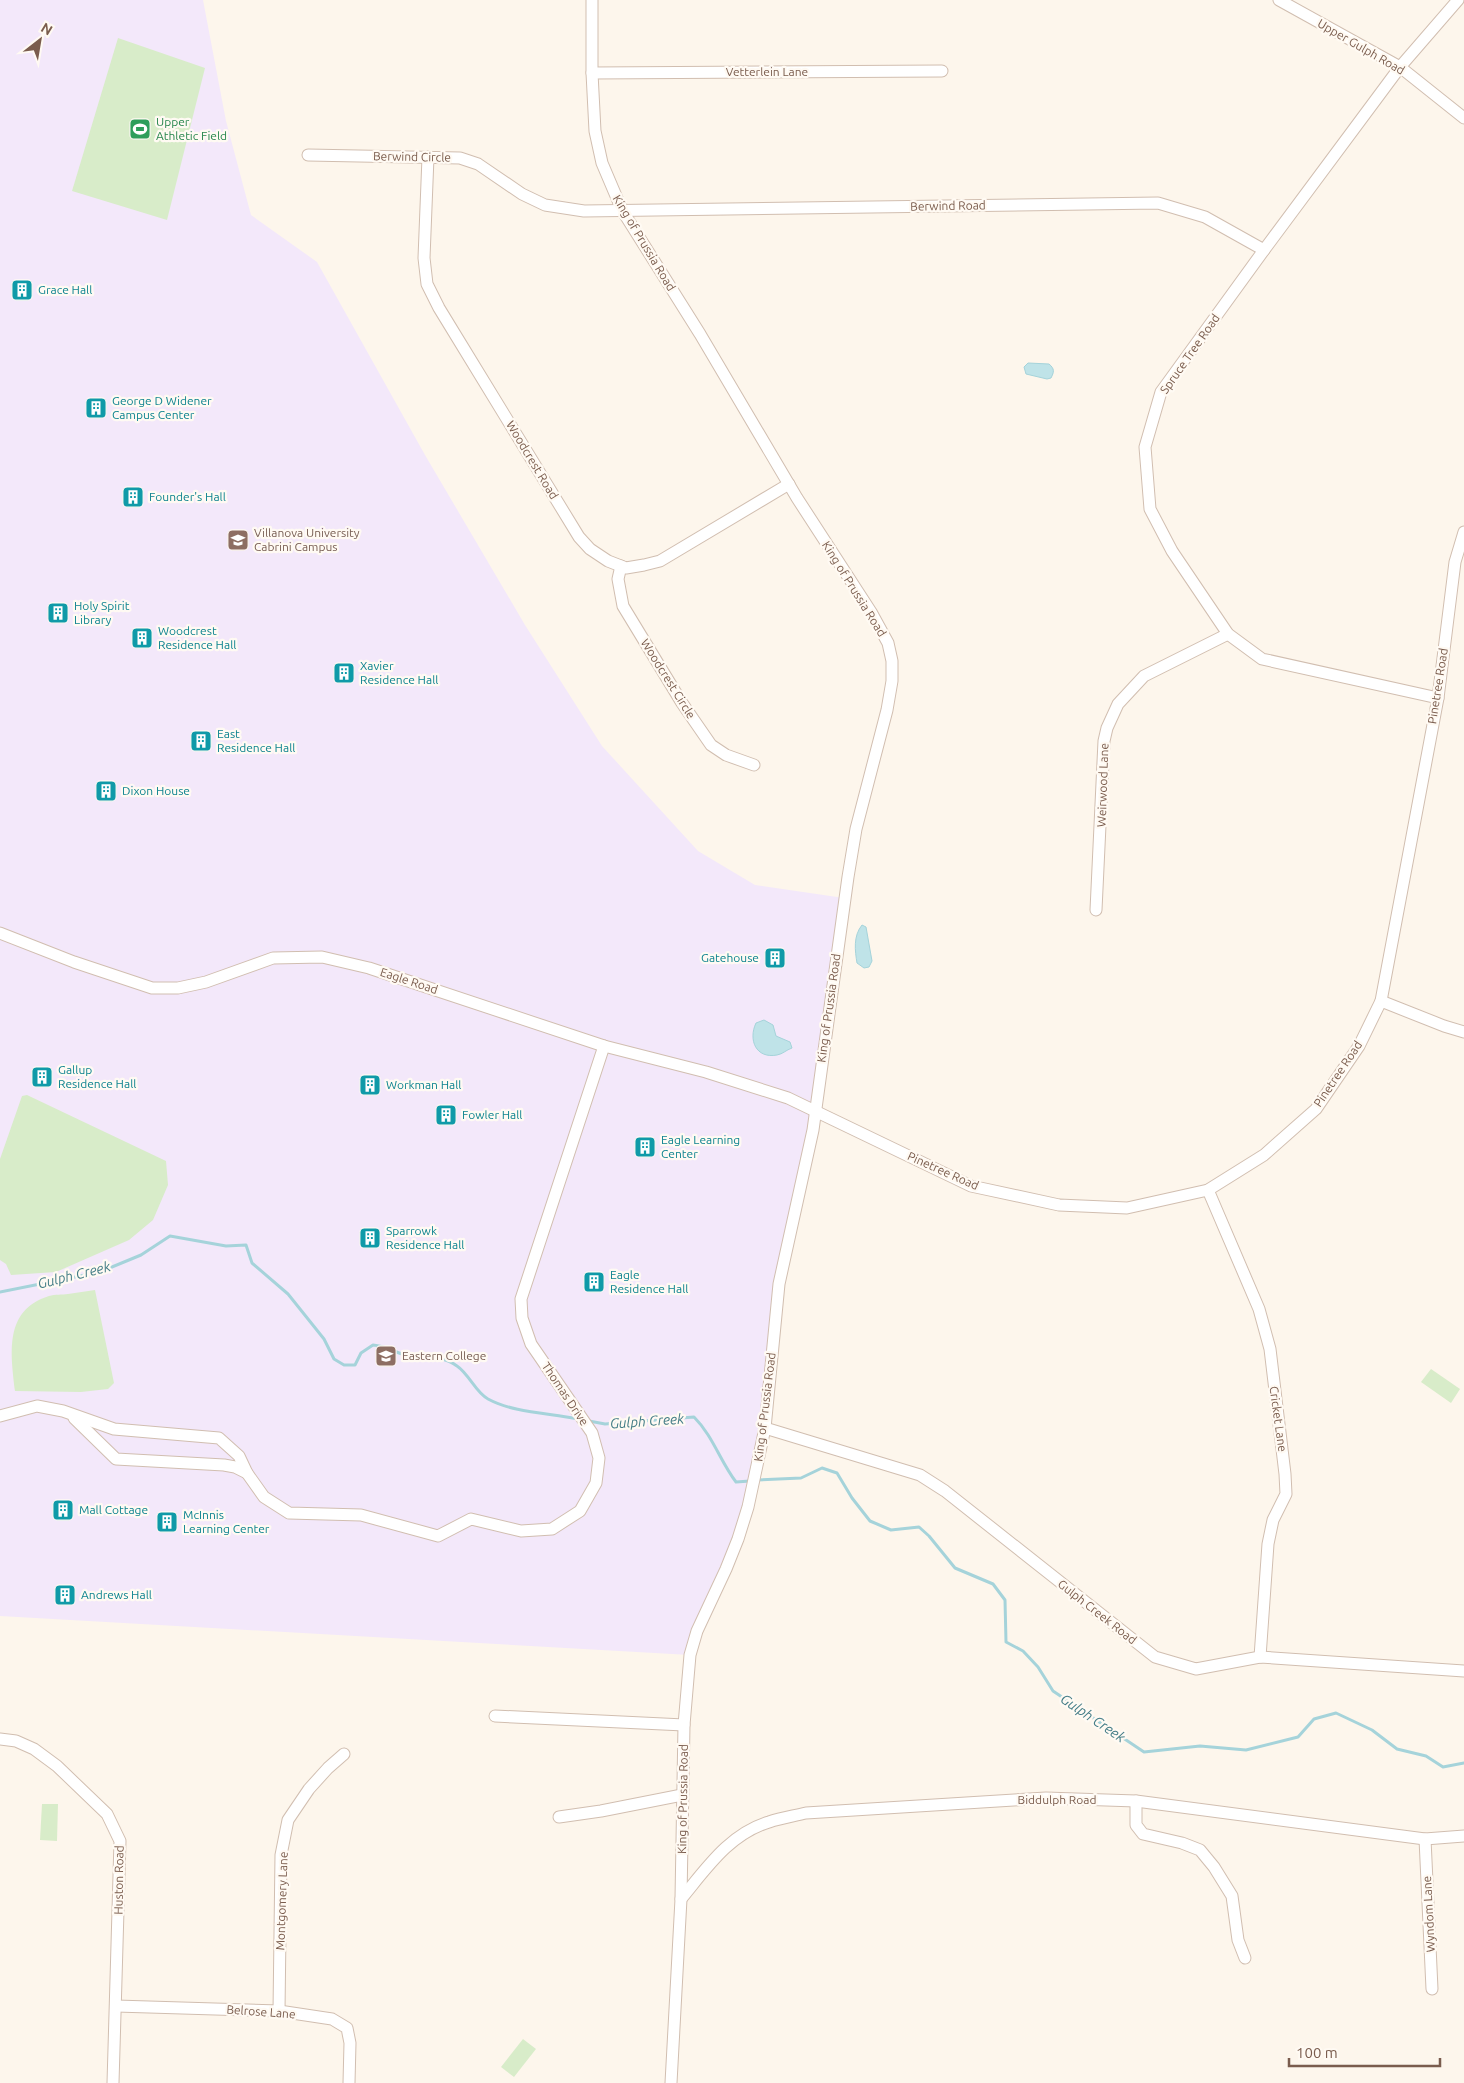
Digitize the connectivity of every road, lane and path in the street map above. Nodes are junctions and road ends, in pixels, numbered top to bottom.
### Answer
1 (592, 0) edge
2 (1279, 0) edge
3 (1458, 0) edge
4 (1400, 67) junction
5 (942, 71) dead end
6 (592, 73) junction
7 (1464, 118) edge
8 (308, 156) dead end
9 (428, 157) junction
10 (622, 210) junction
11 (1264, 250) junction
12 (789, 484) junction
13 (1464, 532) edge
14 (621, 566) junction
15 (1228, 634) junction
16 (1438, 698) junction
17 (754, 765) dead end
18 (1096, 910) dead end
19 (0, 933) edge
20 (1381, 1001) junction
21 (1464, 1032) edge
22 (604, 1046) junction
23 (815, 1110) junction
24 (1208, 1190) junction
25 (71, 1415) junction
26 (0, 1416) edge
27 (765, 1428) junction
28 (247, 1473) junction
29 (1260, 1657) junction
30 (1464, 1671) edge
31 (495, 1716) dead end
32 (684, 1725) junction
33 (0, 1739) edge
34 (344, 1754) dead end
35 (682, 1795) junction
36 (1136, 1801) junction
37 (559, 1816) dead end
38 (1464, 1836) edge
39 (1425, 1839) junction
40 (681, 1899) junction
41 (1245, 1958) dead end
42 (1432, 1989) dead end
43 (116, 2006) junction
44 (279, 2011) junction
45 (113, 2083) edge
46 (349, 2083) edge
47 (671, 2083) edge

1 - 6 street, King of Prussia Road
2 - 4 street, Upper Gulph Road
3 - 4 street, Spruce Tree Road
4 - 7 street, Upper Gulph Road
4 - 11 street, Spruce Tree Road
5 - 6 street, Vetterlein Lane
6 - 10 street, King of Prussia Road
8 - 9 street, Berwind Circle
9 - 10 street, Berwind Circle
9 - 14 street, Woodcrest Road
10 - 11 street, Berwind Road
10 - 12 street, King of Prussia Road
11 - 15 street, Spruce Tree Road
12 - 14 street
12 - 23 street, King of Prussia Road
13 - 16 street, Pinetree Road
14 - 17 street, Woodcrest Circle
15 - 16 street, Spruce Tree Road
15 - 18 street, Weirwood Lane
16 - 20 street, Pinetree Road
19 - 22 street, Eagle Road
20 - 21 street
20 - 24 street, Pinetree Road
22 - 23 street, Eagle Road
22 - 28 street, Thomas Drive
23 - 24 street, Pinetree Road
23 - 27 street, King of Prussia Road
24 - 29 street, Cricket Lane
25 - 26 street, Thomas Drive
25 - 28 street
25 - 28 street, Thomas Drive
27 - 29 street, Gulph Creek Road
27 - 32 street, King of Prussia Road
29 - 30 street, Gulph Creek Road
31 - 32 street
32 - 35 street, King of Prussia Road
33 - 43 street, Huston Road
34 - 44 street, Montgomery Lane
35 - 37 street
35 - 40 street, King of Prussia Road
36 - 39 street, Biddulph Road
36 - 40 street, Biddulph Road
36 - 41 street
38 - 39 street, Biddulph Road
39 - 42 street, Wyndom Lane
40 - 47 street, King of Prussia Road
43 - 44 street, Belrose Lane
43 - 45 street, Huston Road
44 - 46 street, Belrose Lane

